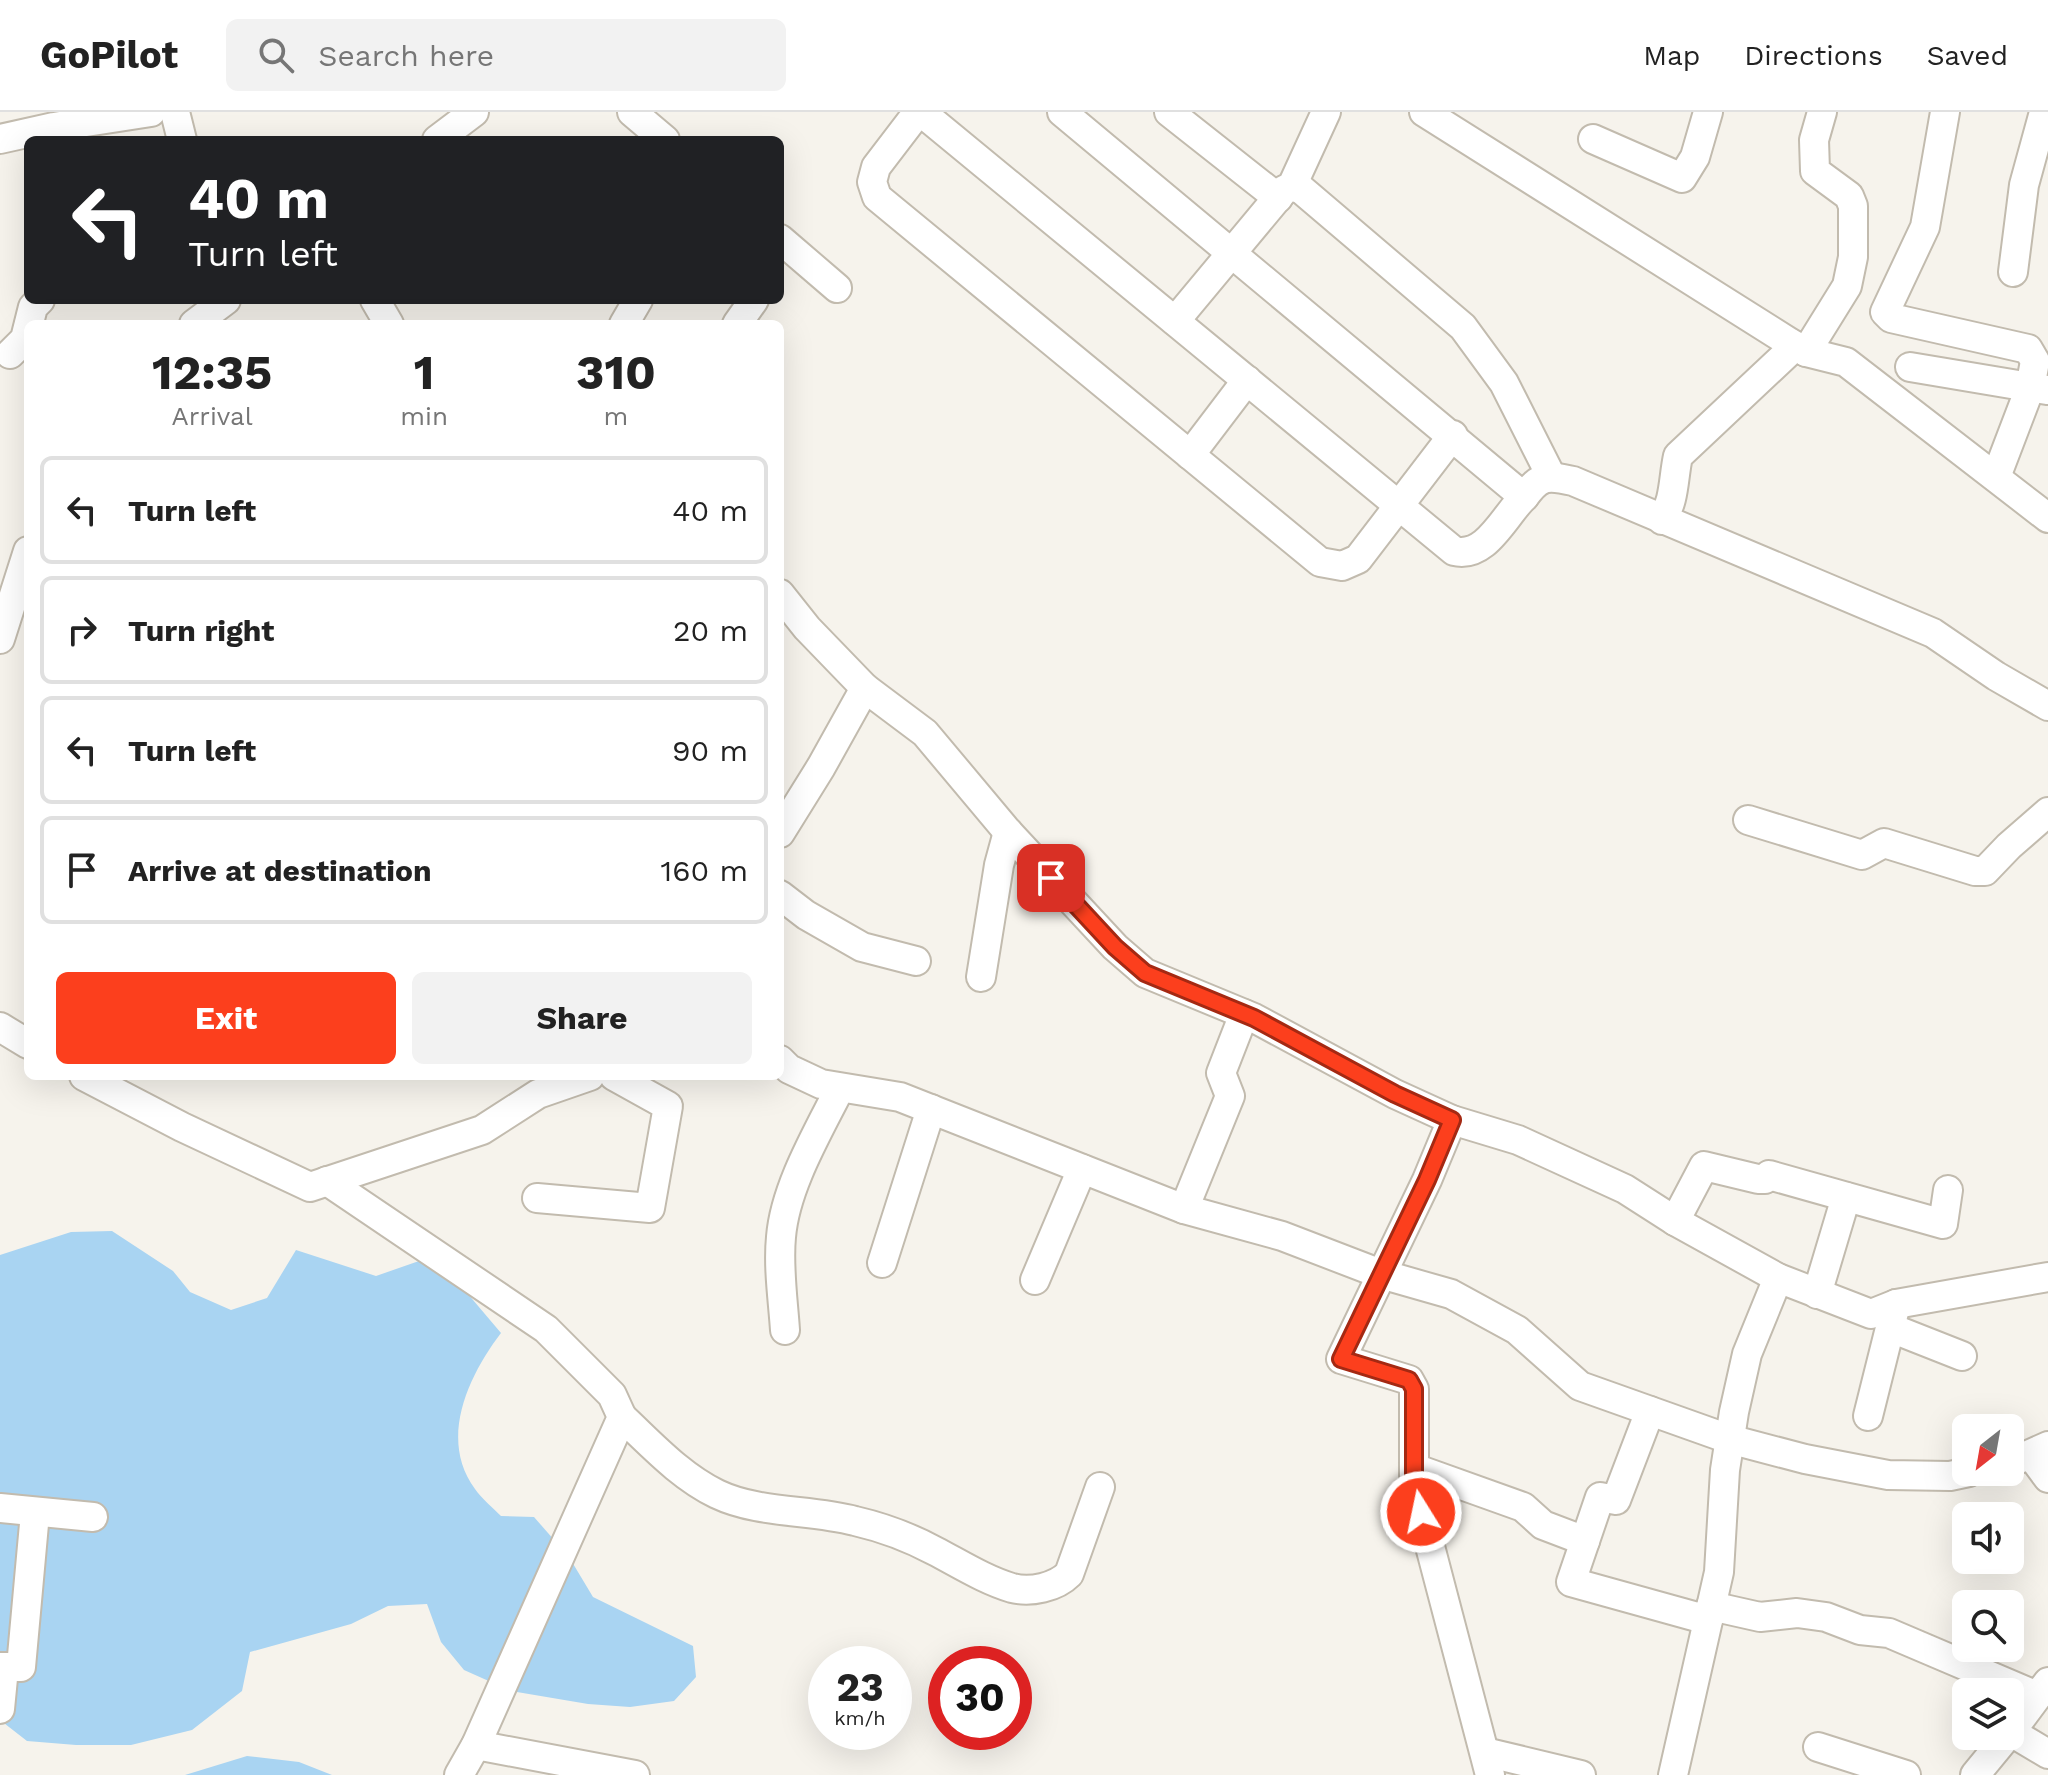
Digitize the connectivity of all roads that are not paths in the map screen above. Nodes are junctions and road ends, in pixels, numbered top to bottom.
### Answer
1 (151, 112) edge
2 (175, 112) edge
3 (474, 112) edge
4 (632, 112) edge
5 (920, 112) edge
6 (1062, 112) edge
7 (1169, 112) edge
8 (1326, 112) edge
9 (1424, 112) edge
10 (1708, 112) edge
11 (1822, 112) edge
12 (1945, 112) edge
13 (2044, 112) edge
14 (181, 136) edge
15 (442, 136) edge
16 (660, 136) edge
17 (0, 139) edge
18 (1593, 139) dead end
19 (1285, 192) junction
20 (784, 250) edge
21 (1231, 252) junction
22 (2013, 272) dead end
23 (837, 288) dead end
24 (217, 304) edge
25 (193, 315) edge
26 (1175, 321) junction
27 (24, 340) edge
28 (1801, 349) junction
29 (10, 354) dead end
30 (1910, 367) dead end
31 (1247, 380) junction
32 (2039, 389) edge
33 (1453, 435) junction
34 (1190, 455) junction
35 (1551, 476) junction
36 (1996, 477) junction
37 (1524, 497) junction
38 (1399, 506) junction
39 (2048, 518) edge
40 (1662, 520) junction
41 (24, 565) edge
42 (784, 599) edge
43 (5, 608) edge
44 (0, 639) edge
45 (865, 688) junction
46 (2048, 706) edge
47 (2048, 812) edge
48 (1748, 820) dead end
49 (784, 827) edge
50 (1008, 832) junction
51 (784, 898) edge
52 (916, 961) dead end
53 (981, 977) dead end
54 (1244, 1014) junction
55 (0, 1027) edge
56 (24, 1040) edge
57 (784, 1064) edge
58 (92, 1080) edge
59 (578, 1080) edge
60 (621, 1080) edge
61 (840, 1088) junction
62 (931, 1109) junction
63 (1452, 1120) junction
64 (1082, 1169) junction
65 (327, 1181) junction
66 (1948, 1190) dead end
67 (1846, 1197) junction
68 (537, 1198) dead end
69 (1184, 1209) junction
70 (1675, 1221) junction
71 (882, 1263) dead end
72 (1381, 1274) junction
73 (2048, 1277) edge
74 (1778, 1278) junction
75 (1035, 1280) dead end
76 (1817, 1294) junction
77 (1894, 1316) junction
78 (785, 1330) dead end
79 (1962, 1356) dead end
80 (1650, 1411) junction
81 (1868, 1416) dead end
82 (622, 1417) junction
83 (1729, 1439) junction
84 (2030, 1455) edge
85 (1414, 1468) junction
86 (1952, 1476) edge
87 (2048, 1478) edge
88 (1100, 1487) dead end
89 (0, 1508) edge
90 (35, 1513) junction
91 (93, 1517) dead end
92 (1585, 1541) junction
93 (1710, 1613) junction
94 (2, 1668) edge
95 (2043, 1689) edge
96 (0, 1709) edge
97 (2024, 1714) edge
98 (2024, 1742) edge
99 (476, 1745) junction
100 (1818, 1747) dead end
101 (1996, 1750) edge
102 (2048, 1754) edge
103 (1488, 1763) edge
104 (459, 1775) edge
105 (635, 1775) edge
106 (1581, 1775) edge
107 (1673, 1775) edge
108 (1906, 1775) edge
109 (1975, 1775) edge

1 - 17 street
2 - 14 street
3 - 15 street
4 - 16 street
5 - 26 street
5 - 34 street
6 - 21 street
7 - 19 street
8 - 19 street
9 - 28 street
10 - 18 street
11 - 28 street
12 - 32 street
13 - 22 street
19 - 21 street
19 - 35 street
20 - 23 street
21 - 26 street
21 - 33 street
24 - 25 street
26 - 31 street
27 - 29 street
28 - 36 street
28 - 40 street
30 - 32 street
31 - 34 street
31 - 38 street
32 - 36 street
33 - 37 street
33 - 38 street
34 - 38 street
35 - 37 street
35 - 40 street
36 - 39 street
37 - 38 street
40 - 46 street
41 - 43 street
42 - 45 street
43 - 44 street
45 - 49 street
45 - 50 street
47 - 48 street
50 - 53 street
50 - 54 street
51 - 52 street
54 - 63 street
54 - 69 street
55 - 56 street
57 - 61 street
58 - 65 street
59 - 65 street
60 - 68 street
61 - 62 street
61 - 78 street
62 - 64 street
62 - 71 street
63 - 70 street
63 - 72 street
64 - 69 street
64 - 75 street
65 - 82 street
66 - 67 street
67 - 70 street
67 - 76 street
69 - 72 street
70 - 74 street
72 - 80 street
72 - 85 street
73 - 77 street
74 - 76 street
74 - 83 street
76 - 77 street
77 - 79 street
77 - 81 street
80 - 83 street
80 - 92 street
82 - 88 street
82 - 99 street
83 - 86 street
83 - 93 street
84 - 87 street
85 - 92 street
85 - 103 street
89 - 90 street
90 - 91 street
90 - 94 street
92 - 93 street
93 - 95 street
93 - 107 street
94 - 96 street
95 - 97 street
98 - 102 street
99 - 104 street
99 - 105 street
100 - 108 street
101 - 109 street
103 - 106 street

